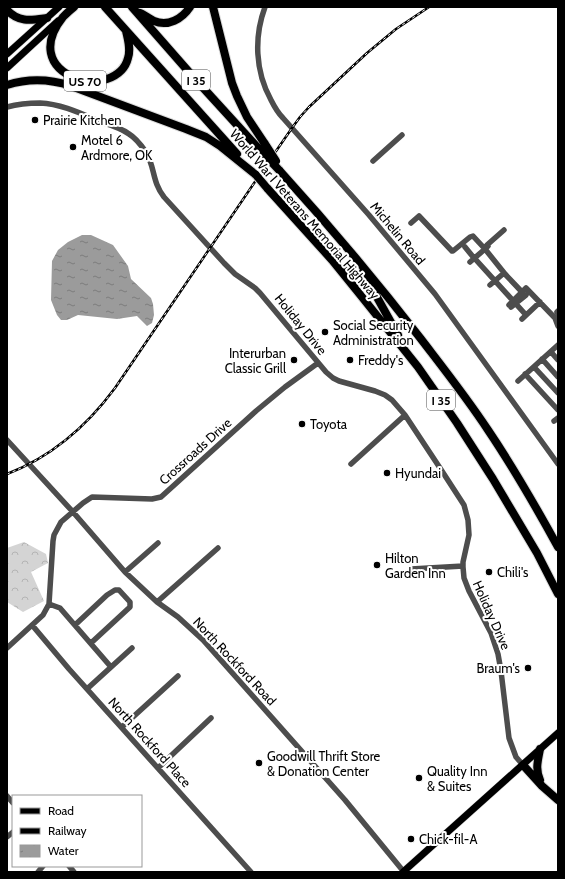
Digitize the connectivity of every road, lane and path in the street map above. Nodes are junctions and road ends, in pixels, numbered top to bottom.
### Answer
1 (59, 7) edge
2 (74, 7) edge
3 (105, 7) edge
4 (190, 7) edge
5 (213, 7) edge
6 (265, 7) edge
7 (133, 8) edge
8 (7, 10) edge
9 (63, 17) junction
10 (47, 18) junction
11 (126, 30) junction
12 (7, 54) edge
13 (7, 68) edge
14 (7, 85) edge
15 (7, 107) edge
16 (402, 136) dead end
17 (262, 146) junction
18 (373, 161) dead end
19 (248, 168) junction
20 (411, 223) dead end
21 (504, 230) dead end
22 (465, 247) dead end
23 (485, 249) junction
24 (350, 250) junction
25 (332, 260) junction
26 (474, 260) junction
27 (504, 273) junction
28 (492, 283) junction
29 (524, 293) junction
30 (376, 294) junction
31 (537, 295) junction
32 (540, 302) junction
33 (512, 304) junction
34 (556, 315) edge
35 (558, 326) edge
36 (558, 345) edge
37 (427, 347) junction
38 (551, 352) junction
39 (542, 359) junction
40 (558, 360) edge
41 (318, 363) junction
42 (418, 367) junction
43 (534, 367) junction
44 (525, 374) junction
45 (558, 377) edge
46 (518, 381) dead end
47 (558, 393) edge
48 (558, 410) edge
49 (405, 415) junction
50 (7, 440) edge
51 (351, 464) dead end
52 (558, 464) edge
53 (73, 512) junction
54 (158, 543) dead end
55 (558, 547) edge
56 (218, 548) dead end
57 (463, 566) junction
58 (411, 569) dead end
59 (125, 572) junction
60 (558, 594) edge
61 (157, 602) junction
62 (49, 604) junction
63 (32, 625) junction
64 (75, 625) junction
65 (91, 644) junction
66 (7, 648) edge
67 (132, 648) dead end
68 (111, 667) junction
69 (178, 676) dead end
70 (88, 688) junction
71 (212, 718) dead end
72 (122, 727) junction
73 (558, 733) edge
74 (540, 749) junction
75 (524, 764) junction
76 (158, 768) junction
77 (540, 780) junction
78 (558, 793) edge
79 (558, 800) edge
80 (252, 872) edge
81 (404, 872) edge

1 - 10 main road
2 - 9 highway, US 70
3 - 11 highway, World War I Veterans Memorial Highway / I 35
4 - 7 highway
5 - 17 highway
6 - 52 street, Michelin Road
7 - 17 highway, World War I Veterans Memorial Highway / I 35
8 - 10 highway
9 - 11 highway, US 70
9 - 13 main road
10 - 12 main road
11 - 19 highway, World War I Veterans Memorial Highway / I 35
14 - 19 highway
15 - 41 street, Holiday Drive
16 - 18 street
17 - 24 highway, World War I Veterans Memorial Highway / I 35, bridge
19 - 25 highway, World War I Veterans Memorial Highway / I 35, bridge
20 - 23 street
21 - 23 street
22 - 26 street
23 - 26 street
23 - 27 street
24 - 30 highway
24 - 37 highway, World War I Veterans Memorial Highway / I 35
25 - 30 highway
25 - 42 highway, World War I Veterans Memorial Highway / I 35
26 - 28 street
27 - 28 street
27 - 29 street
28 - 33 street
29 - 31 street
29 - 33 street
30 - 37 highway
30 - 42 highway
31 - 32 street
31 - 34 street
32 - 33 street
32 - 34 street
34 - 35 street
36 - 38 street
37 - 55 highway, World War I Veterans Memorial Highway / I 35
38 - 39 street
38 - 40 street
39 - 43 street
39 - 45 street
41 - 49 street, Holiday Drive
41 - 53 street, Crossroads Drive
42 - 60 highway, World War I Veterans Memorial Highway / I 35
43 - 44 street
43 - 47 street
44 - 46 street
44 - 48 street
49 - 51 street
49 - 57 street, Holiday Drive
50 - 53 street, North Rockford Road
53 - 59 street, North Rockford Road
53 - 62 street, Crossroads Drive
54 - 59 street
56 - 61 street
57 - 58 street
57 - 75 street, Holiday Drive
59 - 61 street, North Rockford Road
61 - 81 street, North Rockford Road
62 - 63 street
62 - 64 street
63 - 66 street
63 - 70 street, North Rockford Place
64 - 65 street
64 - 65 street
65 - 68 street
67 - 68 street
68 - 70 street
69 - 72 street
70 - 72 street, North Rockford Place
71 - 76 street
72 - 76 street, North Rockford Place
73 - 74 main road
74 - 75 main road
74 - 77 highway
75 - 77 highway
75 - 79 highway
75 - 81 main road
76 - 80 street, North Rockford Place
77 - 78 highway

